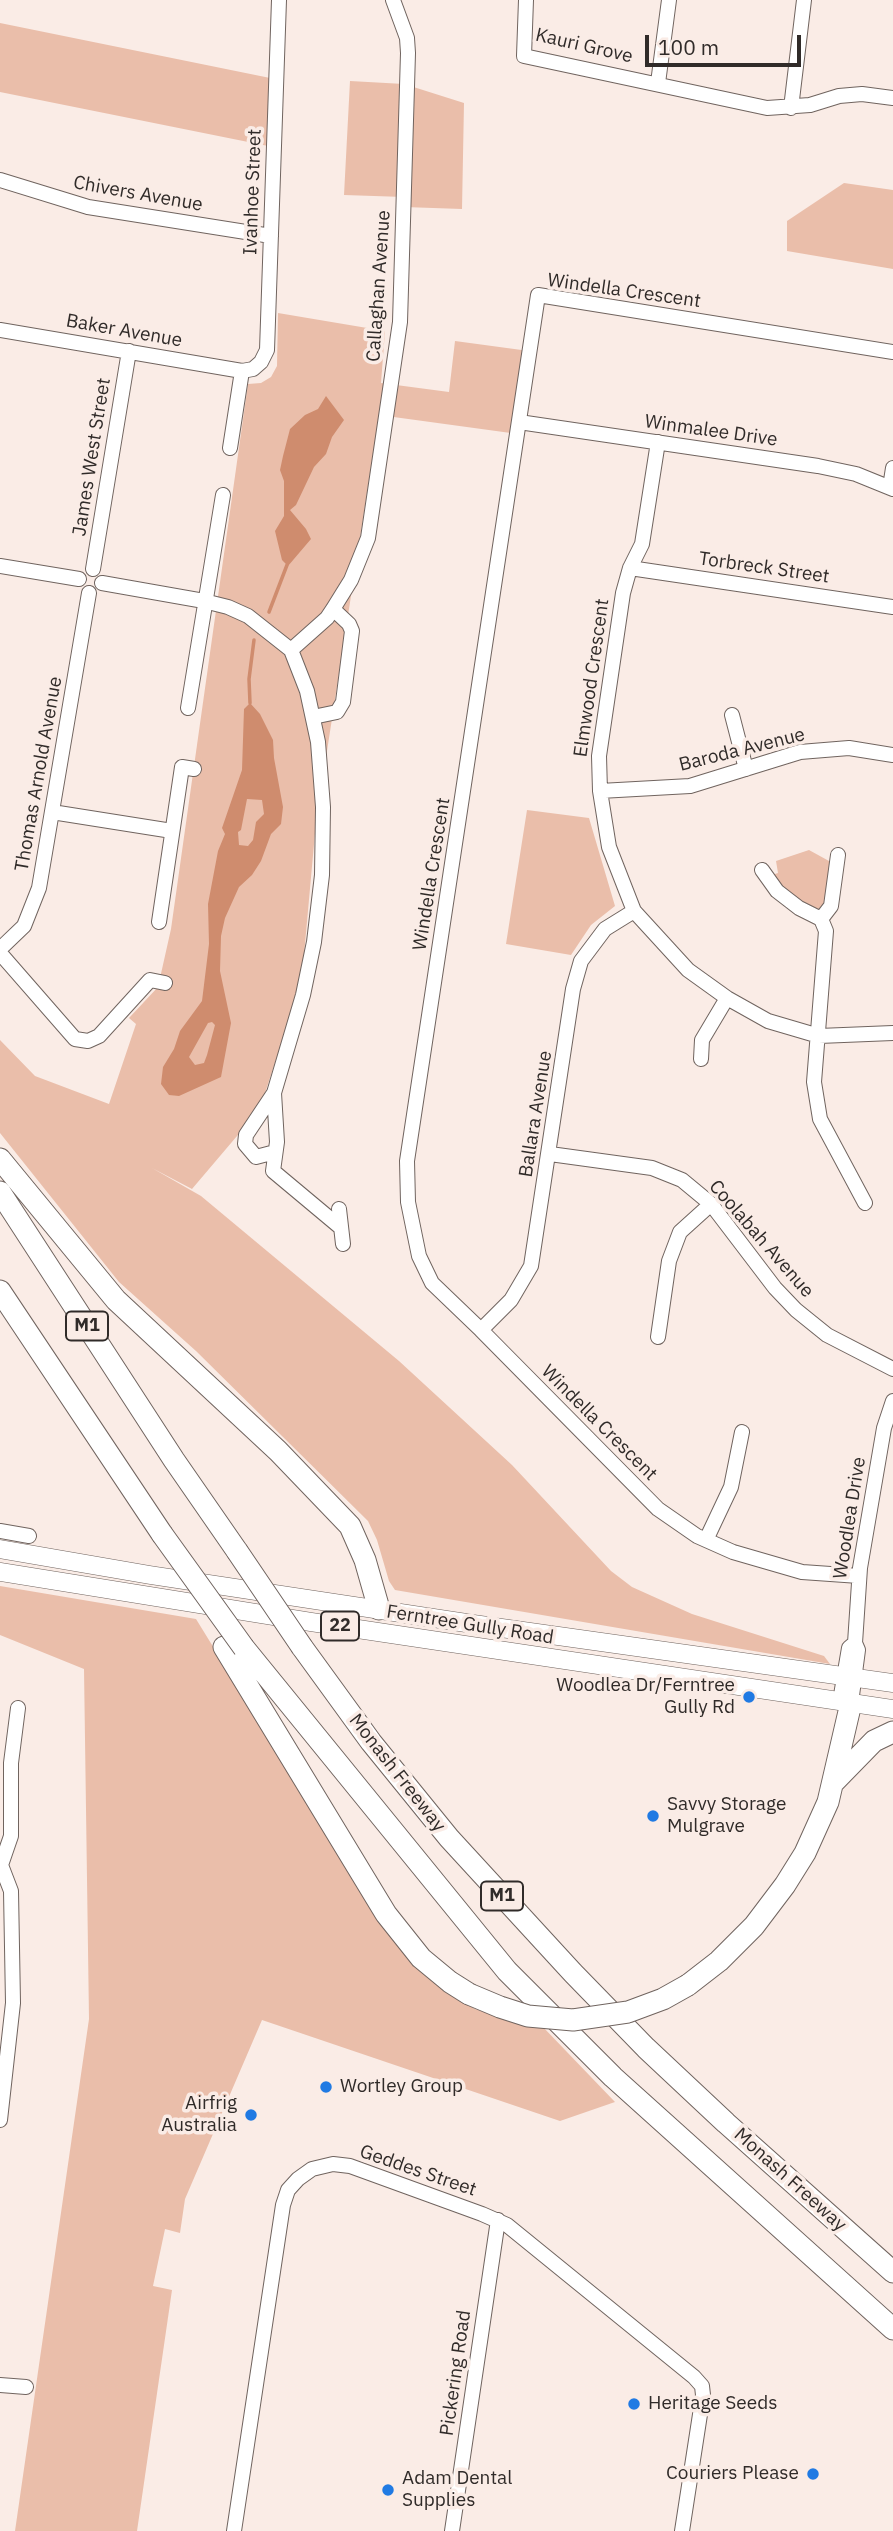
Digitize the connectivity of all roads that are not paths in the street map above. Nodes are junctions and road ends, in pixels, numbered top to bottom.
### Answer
1 (279, 0) edge
2 (394, 0) edge
3 (526, 0) edge
4 (668, 0) edge
5 (804, 0) edge
6 (658, 83) junction
7 (893, 98) edge
8 (791, 108) junction
9 (0, 180) edge
10 (271, 236) junction
11 (0, 330) edge
12 (129, 351) junction
13 (893, 352) edge
14 (242, 372) junction
15 (519, 422) junction
16 (658, 442) junction
17 (230, 448) dead end
18 (893, 468) edge
19 (891, 488) edge
20 (223, 495) dead end
21 (0, 566) edge
22 (630, 568) junction
23 (93, 569) junction
24 (79, 579) junction
25 (103, 583) junction
26 (89, 593) junction
27 (204, 601) junction
28 (893, 607) edge
29 (333, 609) junction
30 (291, 650) junction
31 (188, 708) dead end
32 (733, 715) dead end
33 (313, 717) junction
34 (893, 755) edge
35 (194, 769) dead end
36 (746, 769) junction
37 (600, 791) junction
38 (52, 812) junction
39 (172, 831) junction
40 (838, 855) dead end
41 (762, 870) dead end
42 (634, 911) junction
43 (821, 919) junction
44 (159, 922) dead end
45 (0, 951) edge
46 (165, 983) dead end
47 (727, 998) junction
48 (893, 1033) edge
49 (819, 1036) junction
50 (701, 1059) dead end
51 (274, 1093) junction
52 (275, 1152) junction
53 (550, 1154) junction
54 (256, 1157) junction
55 (0, 1159) edge
56 (273, 1171) junction
57 (0, 1192) edge
58 (865, 1203) dead end
59 (711, 1204) junction
60 (339, 1209) dead end
61 (340, 1227) junction
62 (344, 1244) dead end
63 (0, 1291) edge
64 (481, 1330) junction
65 (658, 1337) dead end
66 (893, 1369) edge
67 (893, 1401) edge
68 (742, 1432) dead end
69 (0, 1531) edge
70 (29, 1536) dead end
71 (706, 1540) junction
72 (0, 1549) edge
73 (0, 1572) edge
74 (859, 1576) junction
75 (379, 1609) junction
76 (234, 1648) junction
77 (849, 1677) junction
78 (893, 1684) edge
79 (845, 1702) junction
80 (18, 1708) dead end
81 (893, 1709) edge
82 (893, 1732) edge
83 (833, 1783) junction
84 (1, 1865) edge
85 (0, 2120) edge
86 (498, 2220) junction
87 (893, 2272) edge
88 (893, 2329) edge
89 (0, 2385) edge
90 (26, 2387) dead end
91 (234, 2531) edge
92 (452, 2531) edge
93 (682, 2531) edge

1 - 10 street, Ivanhoe Street
2 - 29 street, Callaghan Avenue
3 - 6 street, Kauri Grove
4 - 6 street
5 - 8 street
6 - 8 street, Kauri Grove
7 - 8 street, Kauri Grove
9 - 10 street, Chivers Avenue
10 - 14 street, Ivanhoe Street
11 - 12 street, Baker Avenue
12 - 14 street, Baker Avenue
12 - 23 street, James West Street
13 - 15 street, Windella Crescent
14 - 17 street
15 - 16 street, Winmalee Drive
15 - 64 street, Windella Crescent
16 - 19 street, Winmalee Drive
16 - 22 street, Elmwood Crescent
18 - 19 street
20 - 27 street
21 - 24 street
22 - 28 street, Torbreck Street
22 - 37 street, Elmwood Crescent
23 - 24 street
23 - 25 street
24 - 26 street
25 - 26 street
25 - 27 street
26 - 38 street, Thomas Arnold Avenue
27 - 30 street
27 - 31 street
29 - 30 street, Callaghan Avenue
29 - 33 street
30 - 33 street
32 - 36 street
33 - 51 street
34 - 36 street, Baroda Avenue
35 - 39 street
36 - 37 street, Baroda Avenue
37 - 42 street, Elmwood Crescent
38 - 39 street
38 - 45 street, Thomas Arnold Avenue
39 - 44 street
40 - 43 street
41 - 43 street
42 - 47 street, Elmwood Crescent
42 - 53 street, Ballara Avenue
43 - 49 street
45 - 46 street
47 - 49 street, Elmwood Crescent
47 - 50 street
48 - 49 street, Elmwood Crescent
49 - 58 street
51 - 52 street
51 - 54 street
52 - 54 street
52 - 56 street
53 - 59 street, Coolabah Avenue
53 - 64 street, Ballara Avenue
54 - 56 street
55 - 75 highway
56 - 61 street
57 - 87 highway, Monash Freeway / M1, bridge
59 - 65 street
59 - 66 street, Coolabah Avenue
60 - 61 street
61 - 62 street
63 - 76 highway, Monash Freeway / M1, bridge
64 - 71 street, Windella Crescent
67 - 74 street, Woodlea Drive
68 - 71 street
69 - 70 street
71 - 74 street, Windella Crescent
72 - 75 main road, Ferntree Gully Road / 22
73 - 79 main road, Ferntree Gully Road / 22
74 - 77 street, Woodlea Drive
75 - 77 main road, Ferntree Gully Road / 22
76 - 83 highway, bridge
76 - 88 highway, Monash Freeway / M1
77 - 78 main road, Ferntree Gully Road / 22
77 - 79 street, Woodlea Drive
79 - 81 main road, Ferntree Gully Road / 22
79 - 83 highway
80 - 84 street
82 - 83 highway
84 - 85 street
86 - 91 street, Geddes Street
86 - 92 street, Pickering Road
86 - 93 street, Geddes Street
89 - 90 street

